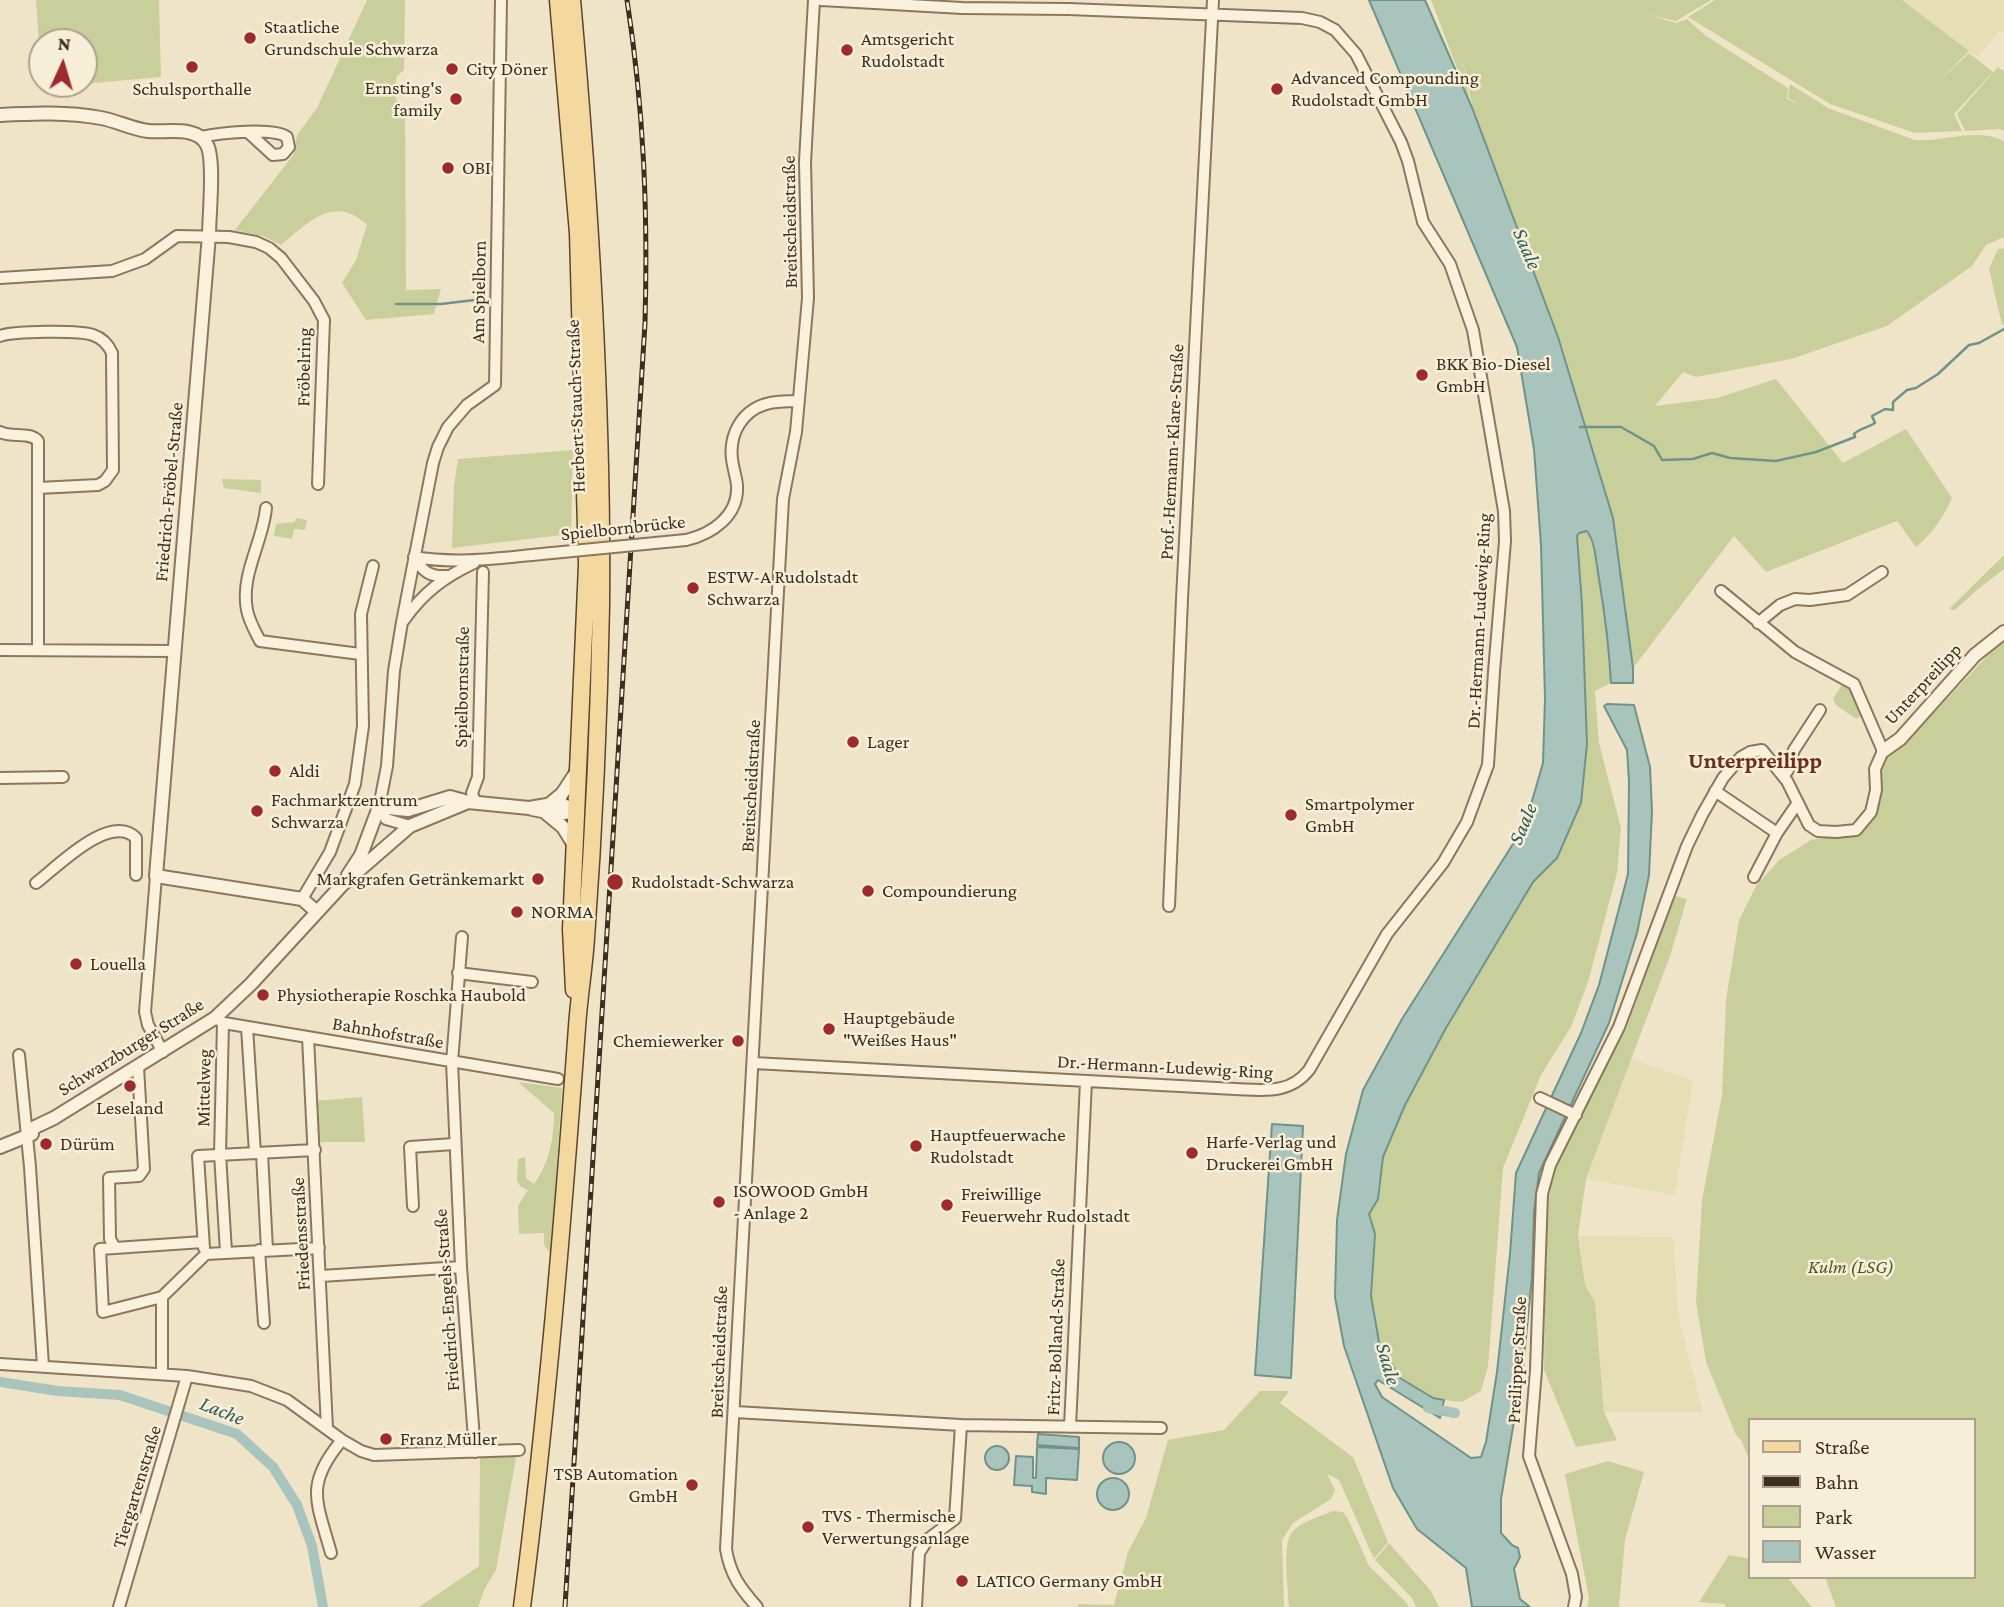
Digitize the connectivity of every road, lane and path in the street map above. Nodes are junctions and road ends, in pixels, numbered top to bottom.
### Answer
1 (501, 0) edge
2 (558, 0) edge
3 (572, 0) edge
4 (814, 0) edge
5 (821, 0) edge
6 (1213, 0) edge
7 (1213, 13) junction
8 (0, 115) edge
9 (249, 133) dead end
10 (201, 137) junction
11 (209, 235) junction
12 (0, 278) edge
13 (0, 336) edge
14 (799, 401) junction
15 (0, 432) edge
16 (318, 484) dead end
17 (38, 488) junction
18 (266, 508) dead end
19 (414, 557) junction
20 (373, 566) dead end
21 (480, 567) junction
22 (1882, 572) dead end
23 (447, 576) junction
24 (1721, 591) dead end
25 (402, 622) junction
26 (1758, 623) junction
27 (2004, 632) edge
28 (0, 650) edge
29 (38, 650) junction
30 (175, 651) junction
31 (360, 654) junction
32 (1820, 710) dead end
33 (1883, 751) junction
34 (578, 769) junction
35 (1783, 776) junction
36 (63, 777) dead end
37 (0, 778) edge
38 (1715, 791) junction
39 (471, 802) junction
40 (1797, 804) junction
41 (379, 807) junction
42 (548, 808) junction
43 (576, 811) junction
44 (593, 811) junction
45 (410, 826) junction
46 (1777, 833) junction
47 (574, 845) junction
48 (136, 874) dead end
49 (156, 876) junction
50 (1754, 877) dead end
51 (36, 883) dead end
52 (342, 885) junction
53 (302, 899) junction
54 (1169, 906) dead end
55 (317, 912) junction
56 (462, 937) dead end
57 (458, 973) junction
58 (532, 982) dead end
59 (219, 1020) junction
60 (577, 1020) junction
61 (247, 1027) junction
62 (308, 1037) junction
63 (163, 1052) junction
64 (19, 1055) dead end
65 (452, 1062) junction
66 (754, 1063) junction
67 (138, 1067) junction
68 (558, 1079) dead end
69 (1086, 1081) junction
70 (1543, 1099) dead end
71 (1573, 1113) junction
72 (27, 1135) junction
73 (454, 1144) junction
74 (0, 1147) edge
75 (314, 1150) junction
76 (258, 1153) junction
77 (220, 1154) junction
78 (413, 1206) dead end
79 (203, 1242) junction
80 (115, 1248) junction
81 (320, 1248) junction
82 (263, 1250) junction
83 (226, 1252) junction
84 (206, 1254) junction
85 (461, 1267) junction
86 (321, 1276) junction
87 (162, 1297) junction
88 (264, 1323) dead end
89 (0, 1364) edge
90 (43, 1366) junction
91 (162, 1374) junction
92 (187, 1376) junction
93 (735, 1412) junction
94 (961, 1425) junction
95 (1070, 1427) junction
96 (327, 1428) junction
97 (1161, 1428) dead end
98 (342, 1440) junction
99 (519, 1450) dead end
100 (475, 1452) junction
101 (331, 1553) dead end
102 (119, 1607) edge
103 (522, 1607) edge
104 (757, 1607) edge
105 (916, 1607) edge
106 (1574, 1607) edge

1 - 19 street, Am Spielborn
2 - 34 main road, Herbert-Stauch-Straße
3 - 44 main road, Herbert-Stauch-Straße
4 - 14 street, Breitscheidstraße
5 - 7 street, Dr.-Hermann-Ludewig-Ring
6 - 7 street, Prof.-Hermann-Klare-Straße
7 - 54 street, Prof.-Hermann-Klare-Straße
7 - 69 street, Dr.-Hermann-Ludewig-Ring
8 - 10 street
9 - 10 street
10 - 11 street, Friedrich-Fröbel-Straße
11 - 12 street, Fröbelring
11 - 16 street, Fröbelring
11 - 30 street, Friedrich-Fröbel-Straße
13 - 17 street
14 - 21 street, Spielbornbrücke, bridge
14 - 66 street, Breitscheidstraße
15 - 17 street
17 - 29 street
18 - 31 street
19 - 21 street, Spielbornbrücke
19 - 23 street
19 - 25 street, Schwarzburger Straße
20 - 31 street
21 - 23 street, Spielbornbrücke
21 - 39 street, Spielbornstraße
22 - 26 street
23 - 25 street, Spielbornbrücke
24 - 26 street, Unterpreilipp
25 - 41 street, Schwarzburger Straße
26 - 33 street, Unterpreilipp
27 - 33 street, Unterpreilipp
28 - 29 street
29 - 30 street
30 - 49 street, Friedrich-Fröbel-Straße
31 - 53 street
32 - 35 street
33 - 40 street, Unterpreilipp
34 - 42 street
34 - 43 main road, Herbert-Stauch-Straße
35 - 38 street, Unterpreilipp
35 - 40 street, Unterpreilipp
36 - 37 street
38 - 46 street
38 - 71 street, Preilipper Straße
39 - 41 street, Schwarzburger Straße
39 - 42 street, Schwarzburger Straße
39 - 45 street, Schwarzburger Straße
40 - 46 street
41 - 45 street
41 - 52 street, Schwarzburger Straße
42 - 43 street
42 - 47 street
43 - 44 main road
43 - 47 main road, Herbert-Stauch-Straße
44 - 60 main road, Herbert-Stauch-Straße
45 - 52 street, Schwarzburger Straße
46 - 50 street
47 - 60 main road, Herbert-Stauch-Straße
48 - 51 street
49 - 53 street
49 - 63 street, Friedrich-Fröbel-Straße
52 - 55 street, Schwarzburger Straße
53 - 55 street
55 - 59 street, Schwarzburger Straße
56 - 57 street, Friedrich-Engels-Straße
57 - 58 street
57 - 65 street, Friedrich-Engels-Straße
59 - 61 street, Bahnhofstraße
59 - 63 street, Schwarzburger Straße
59 - 77 street, Mittelweg
60 - 103 main road
61 - 62 street, Bahnhofstraße
61 - 76 street
62 - 65 street, Bahnhofstraße
62 - 75 street, Friedensstraße
63 - 67 street, Schwarzburger Straße
64 - 72 street
65 - 68 street, Bahnhofstraße
65 - 73 street, Friedrich-Engels-Straße
66 - 69 street, Dr.-Hermann-Ludewig-Ring
66 - 93 street, Breitscheidstraße
67 - 72 street, Schwarzburger Straße
67 - 80 street
69 - 95 street, Fritz-Bolland-Straße
70 - 71 street
71 - 106 street, Preilipper Straße
72 - 74 street, Schwarzburger Straße
72 - 90 street
73 - 78 street, Friedrich-Engels-Straße
73 - 85 street, Friedrich-Engels-Straße
75 - 76 street, Mittelweg
75 - 81 street, Friedensstraße
76 - 77 street, Mittelweg
76 - 82 street
77 - 79 street, Mittelweg
77 - 83 street, Mittelweg
79 - 80 street
79 - 84 street, Mittelweg
80 - 87 street
81 - 82 street
81 - 86 street, Friedensstraße
82 - 83 street
82 - 88 street
83 - 84 street
84 - 87 street
85 - 86 street
85 - 100 street, Friedrich-Engels-Straße
86 - 96 street, Friedensstraße
87 - 91 street
89 - 90 street
90 - 91 street
91 - 92 street
92 - 96 street
92 - 102 street, Tiergartenstraße
93 - 94 street, Fritz-Bolland-Straße
93 - 104 street, Breitscheidstraße
94 - 95 street, Fritz-Bolland-Straße
94 - 105 street
95 - 97 street, Fritz-Bolland-Straße
96 - 98 street
98 - 100 street
98 - 101 street
99 - 100 street

